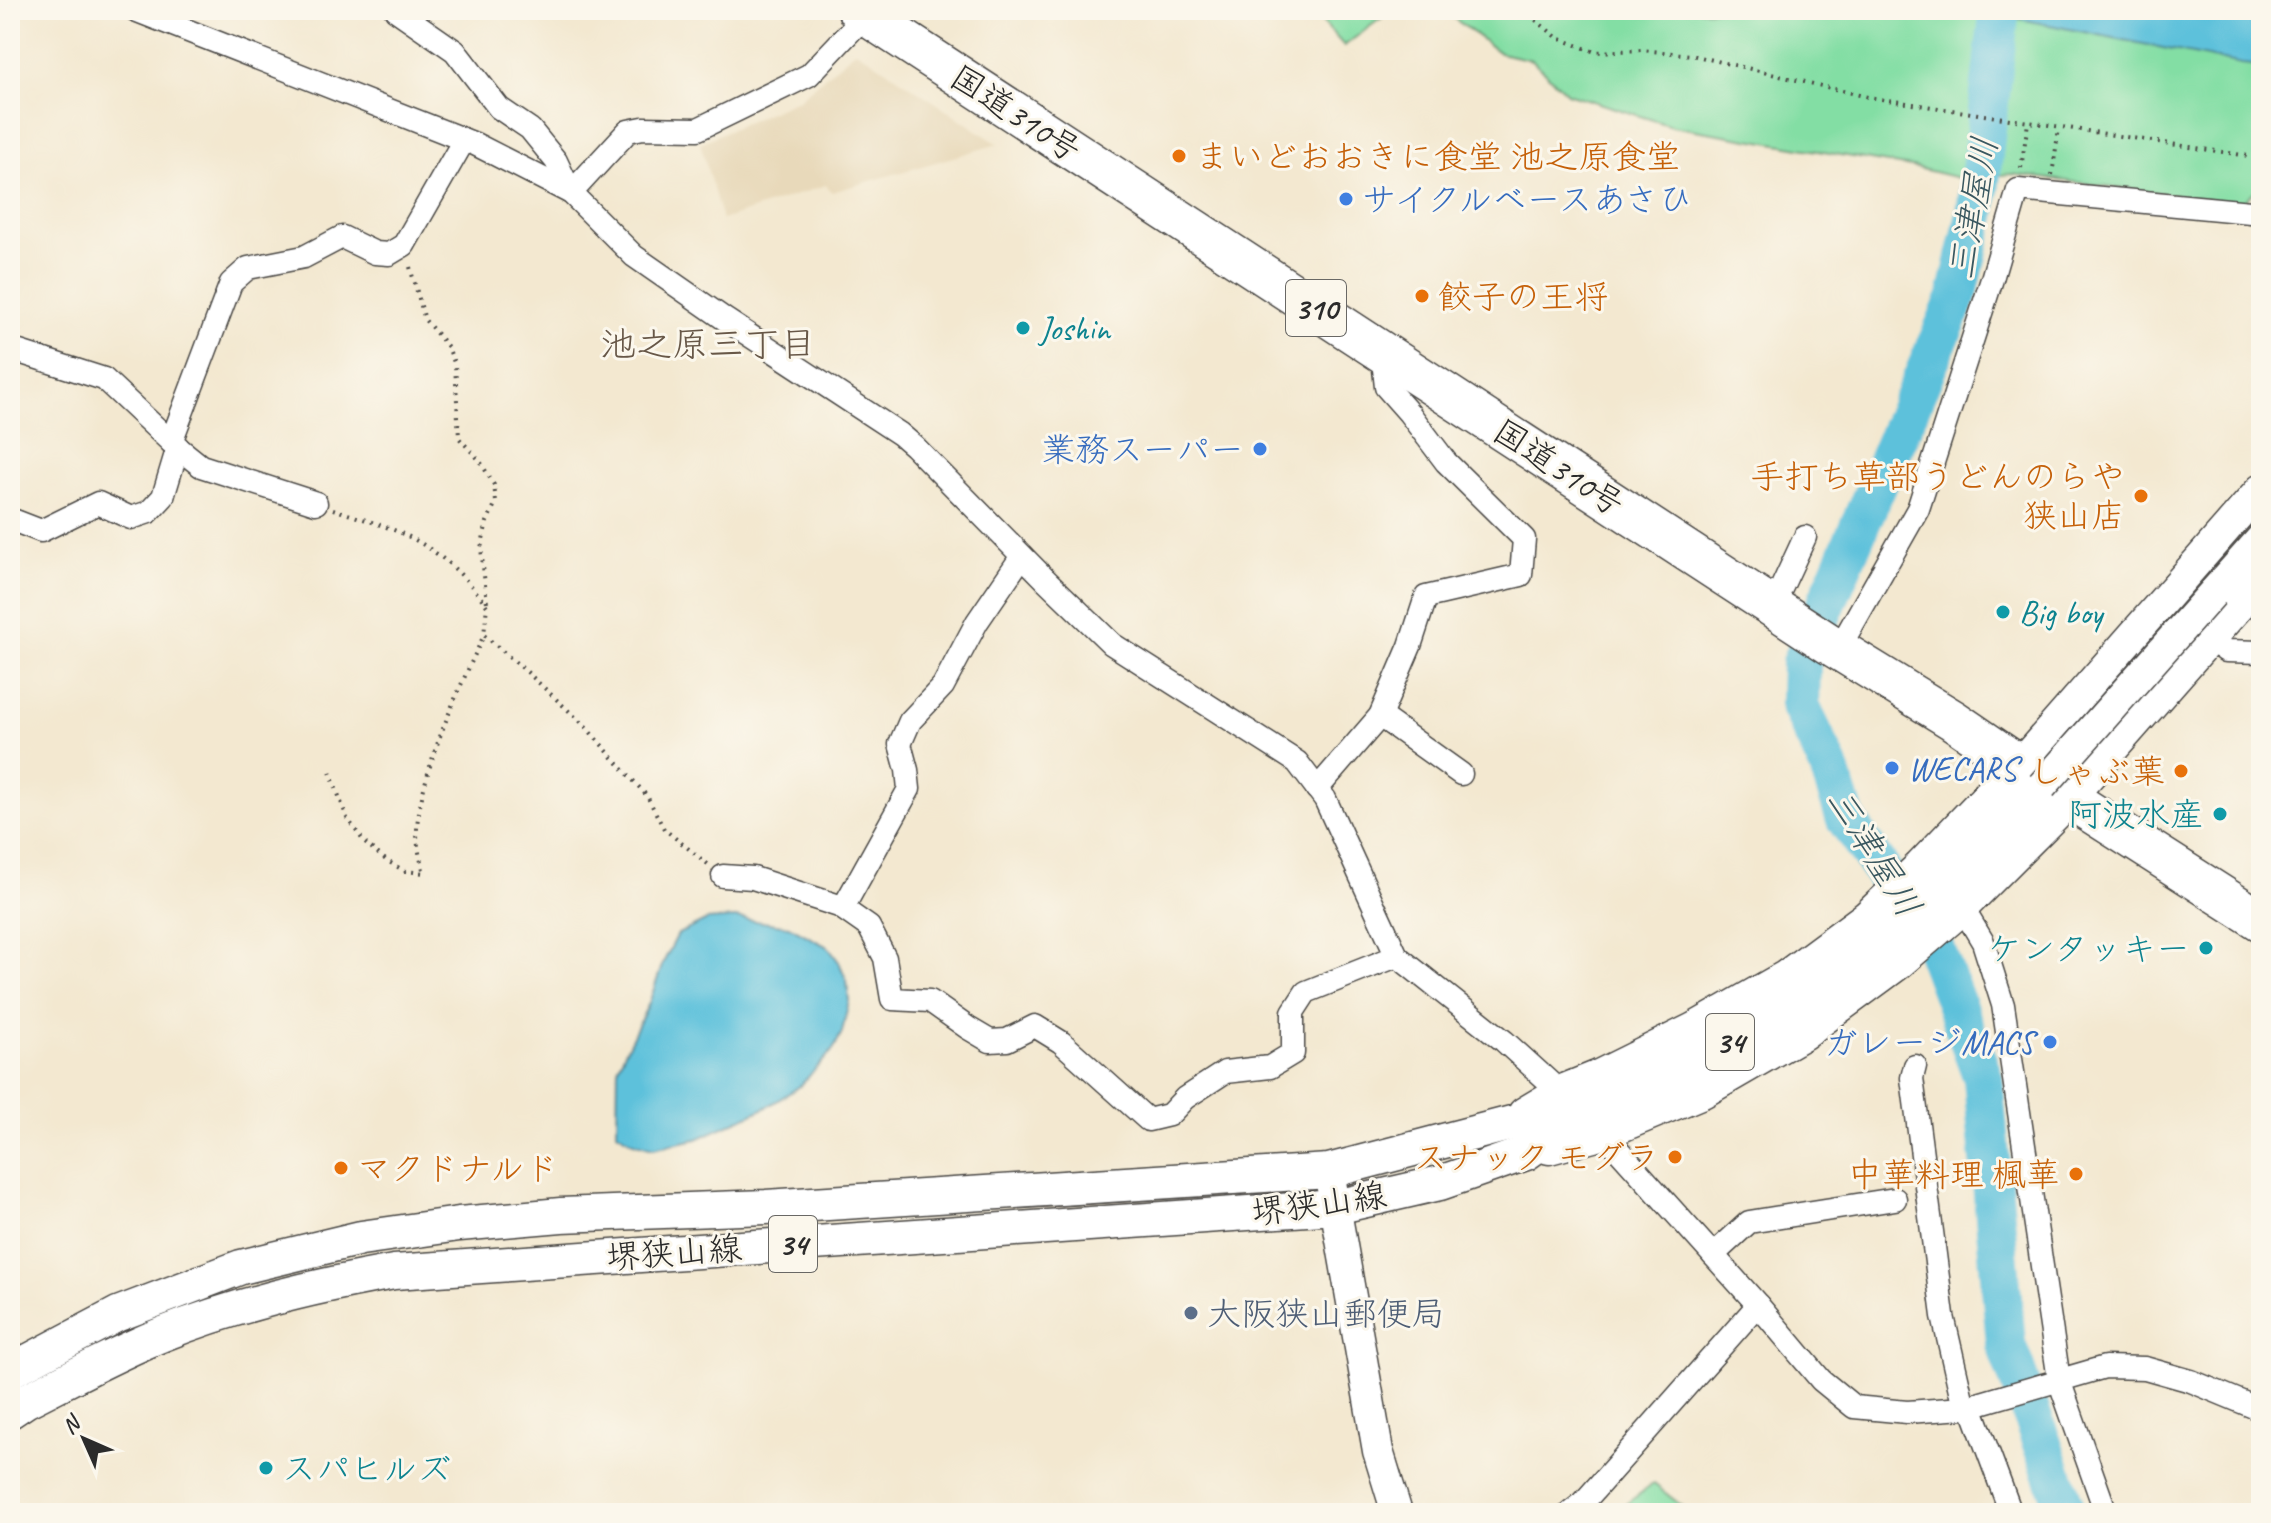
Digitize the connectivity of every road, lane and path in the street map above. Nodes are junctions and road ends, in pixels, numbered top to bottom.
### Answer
1 (135, 10) edge
2 (396, 10) edge
3 (1523, 10) edge
4 (862, 12) edge
5 (2028, 123) junction
6 (2059, 128) junction
7 (464, 140) junction
8 (2261, 158) edge
9 (2018, 190) junction
10 (571, 193) junction
11 (2050, 193) junction
12 (2261, 213) edge
13 (404, 245) junction
14 (10, 349) edge
15 (1382, 351) junction
16 (174, 444) junction
17 (2261, 489) edge
18 (316, 503) joint
19 (10, 519) edge
20 (1805, 537) dead end
21 (2261, 539) edge
22 (1022, 556) junction
23 (2261, 581) edge
24 (487, 606) junction
25 (1773, 606) junction
26 (484, 635) junction
27 (2209, 639) junction
28 (1834, 648) junction
29 (2261, 652) edge
30 (1380, 716) junction
31 (330, 772) dead end
32 (1461, 774) dead end
33 (2043, 783) junction
34 (1317, 789) junction
35 (723, 876) joint
36 (843, 908) junction
37 (1958, 911) junction
38 (2261, 921) edge
39 (1397, 956) junction
40 (1881, 959) junction
41 (1915, 1066) dead end
42 (1582, 1112) junction
43 (1329, 1171) junction
44 (1895, 1199) dead end
45 (1336, 1207) junction
46 (1713, 1255) junction
47 (1758, 1305) junction
48 (10, 1371) edge
49 (2054, 1382) junction
50 (1968, 1407) junction
51 (2261, 1410) edge
52 (10, 1411) edge
53 (1397, 1513) edge
54 (1570, 1513) edge
55 (2011, 1513) edge
56 (2106, 1513) edge

1 - 7 street
2 - 10 street
3 - 5 path
4 - 10 street
4 - 15 highway, 国道310号 / 310
5 - 6 path
5 - 9 path
6 - 8 path
6 - 11 path
7 - 10 street
7 - 13 street
9 - 11 street
9 - 28 street
10 - 22 street
11 - 12 street
13 - 16 street
13 - 24 path
14 - 16 street
15 - 25 highway, 国道310号 / 310
15 - 30 street
16 - 18 street
16 - 19 street
17 - 33 main road
18 - 24 path
20 - 25 street
21 - 33 main road, bridge
22 - 34 street
22 - 36 street
23 - 27 main road
24 - 26 path
25 - 28 highway, 国道310号 / 310
26 - 31 path
26 - 35 path
27 - 29 street
27 - 33 main road
28 - 33 highway, 国道310号 / 310
30 - 32 street
30 - 34 street
33 - 37 main road
33 - 38 highway, 国道310号 / 310
33 - 40 main road, 堺狭山線 / 34
33 - 42 main road
34 - 39 street
35 - 36 street
36 - 39 street
37 - 40 main road
37 - 49 street
39 - 42 street
40 - 42 main road, 堺狭山線 / 34
41 - 50 street
42 - 43 main road, 堺狭山線 / 34
42 - 45 main road, 堺狭山線 / 34
42 - 46 street
43 - 45 main road
43 - 48 main road, 堺狭山線 / 34
44 - 46 street
45 - 52 main road, 堺狭山線 / 34
45 - 53 main road
46 - 47 street
47 - 50 street
47 - 54 street
49 - 50 street
49 - 51 street
49 - 56 street
50 - 55 street

